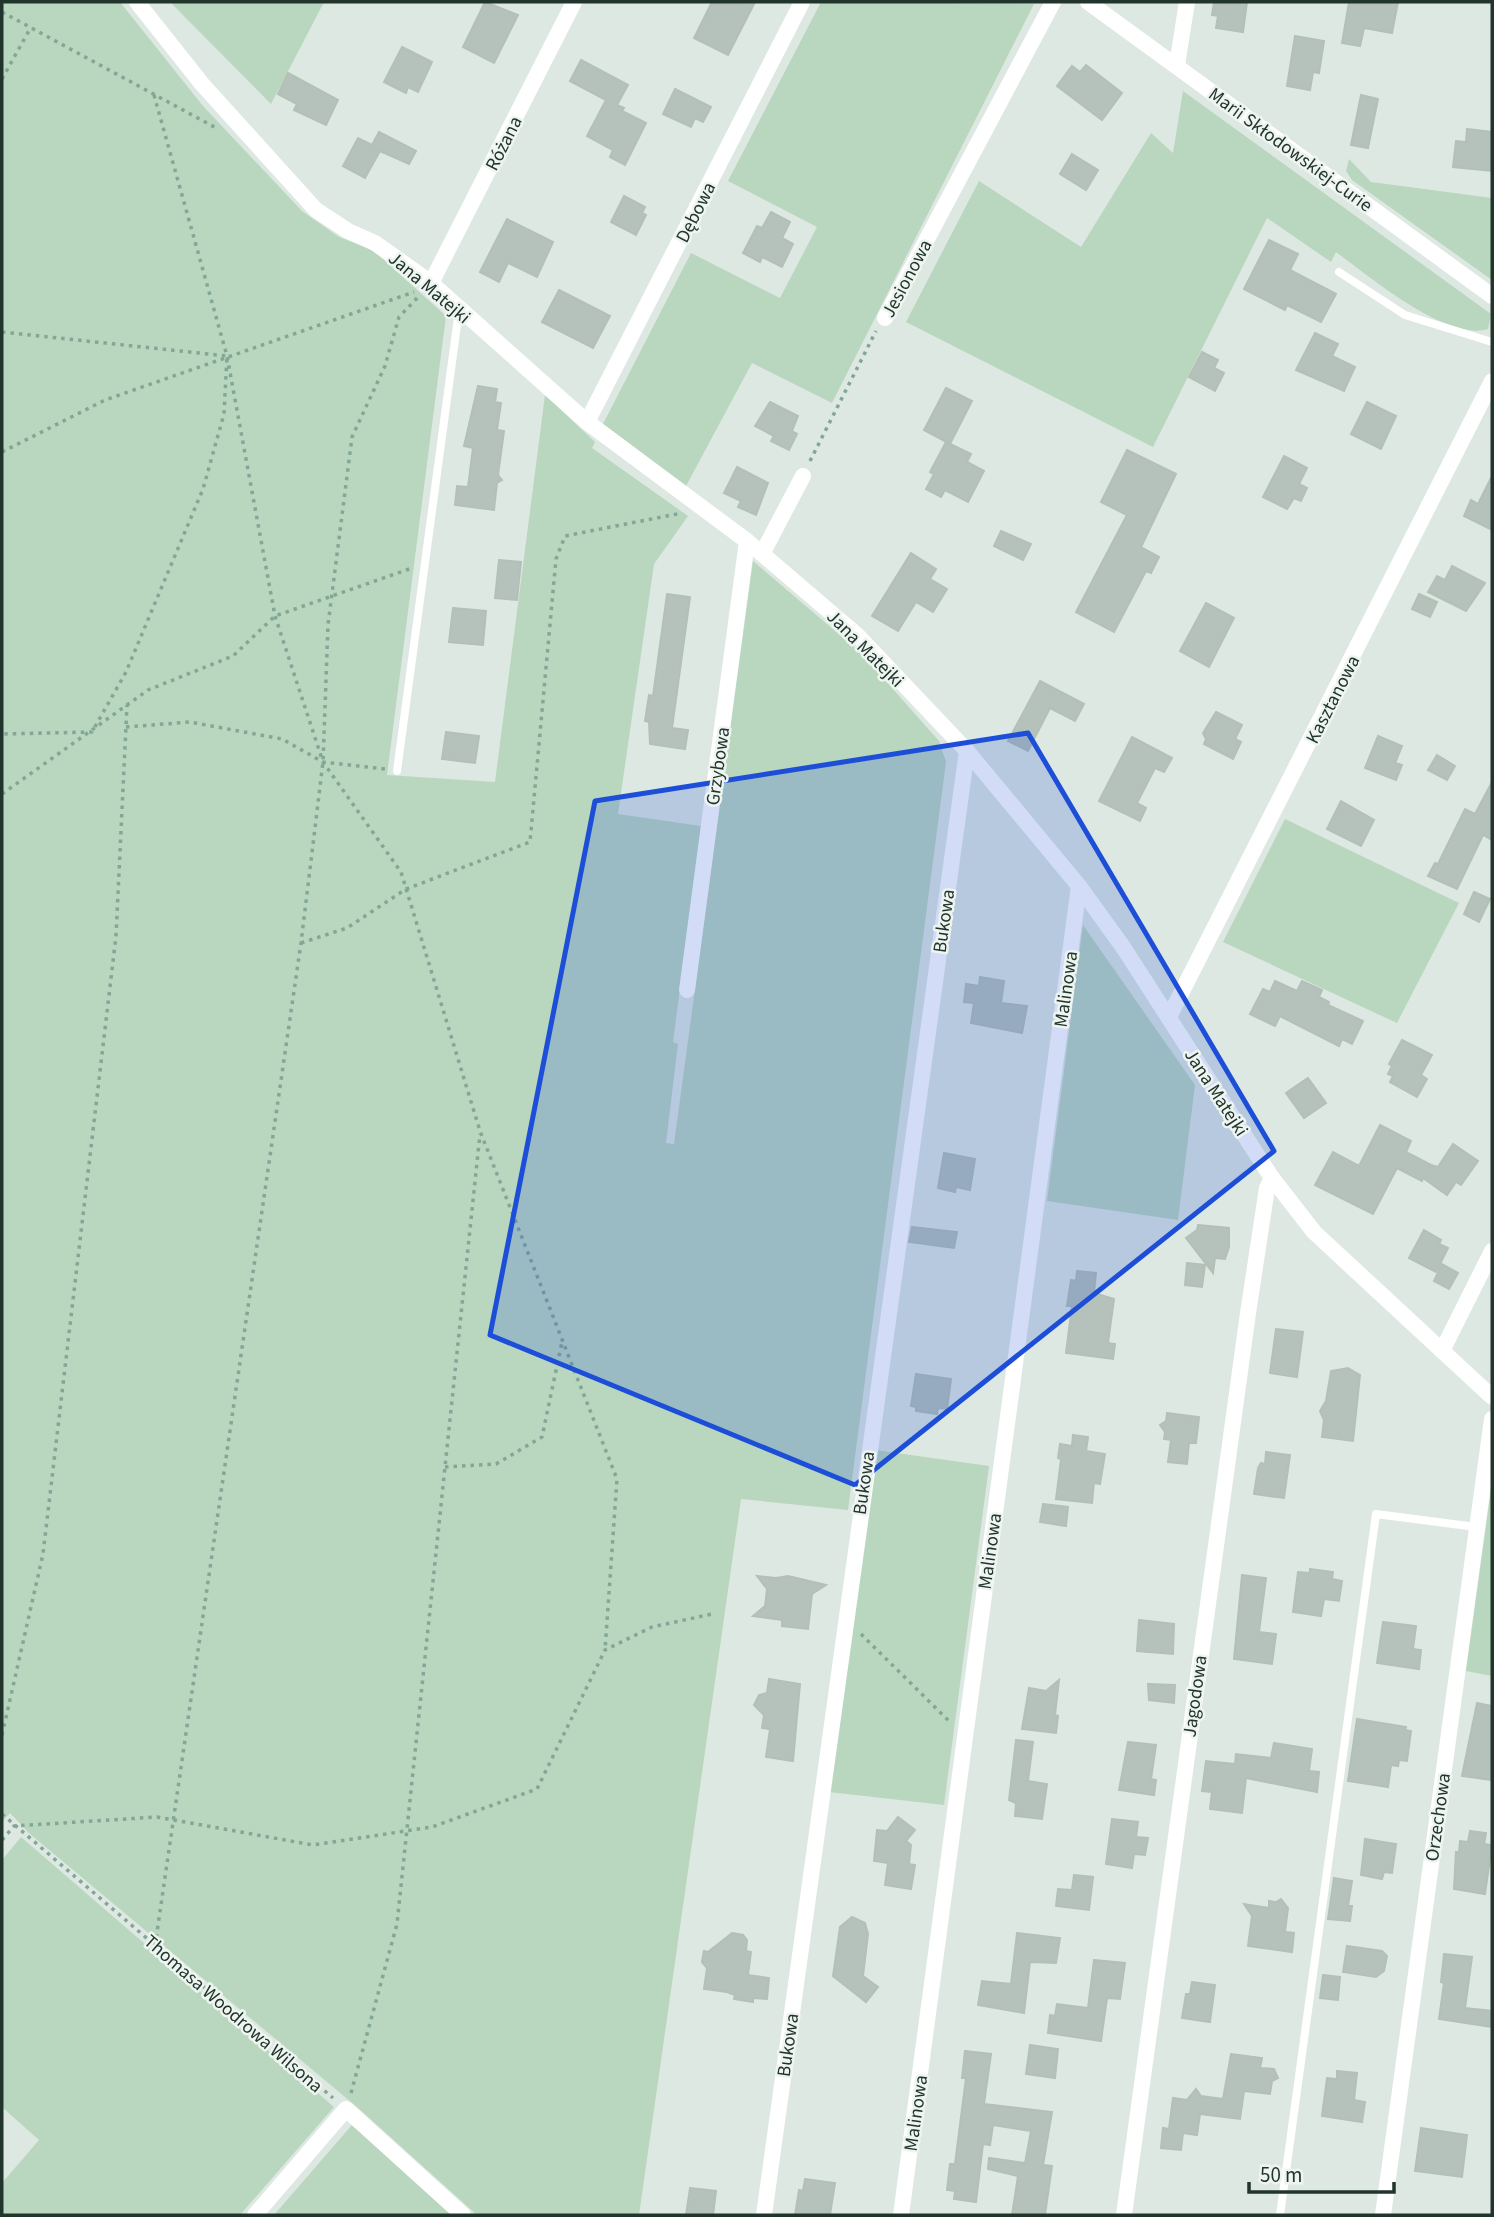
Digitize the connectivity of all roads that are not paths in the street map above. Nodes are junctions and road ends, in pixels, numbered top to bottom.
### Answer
1 (136, 2) edge
2 (574, 2) edge
3 (802, 2) edge
4 (1053, 2) edge
5 (1088, 2) edge
6 (1187, 2) edge
7 (1177, 65) junction
8 (1339, 272) dead end
9 (431, 284) junction
10 (1492, 296) edge
11 (459, 310) junction
12 (885, 318) road end
13 (1492, 342) edge
14 (1492, 381) edge
15 (587, 422) junction
16 (803, 475) road end
17 (747, 541) junction
18 (762, 554) junction
19 (967, 751) junction
20 (397, 771) road end
21 (1079, 886) junction
22 (687, 990) dead end
23 (1169, 1017) junction
24 (1272, 1178) junction
25 (1492, 1251) edge
26 (1442, 1351) junction
27 (1492, 1397) edge
28 (1492, 1419) edge
29 (1476, 1527) junction
30 (255, 2215) edge
31 (463, 2215) edge
32 (764, 2215) edge
33 (901, 2215) edge
34 (1124, 2215) edge
35 (1280, 2215) edge
36 (1383, 2215) edge

1 - 9 street, Jana Matejki
2 - 9 street, Różana
3 - 15 street, Dębowa
4 - 12 street, Jesionowa
5 - 7 street, Marii Skłodowskiej-Curie
6 - 7 street
7 - 10 street, Marii Skłodowskiej-Curie
8 - 13 lane
9 - 11 street, Jana Matejki
11 - 15 street, Jana Matejki
11 - 20 lane
14 - 23 street, Kasztanowa
15 - 17 street, Jana Matejki
16 - 18 street
17 - 18 street, Jana Matejki
17 - 22 street, Grzybowa
18 - 19 street, Jana Matejki
19 - 21 street, Jana Matejki
19 - 32 street, Bukowa
21 - 23 street, Jana Matejki
21 - 33 street, Malinowa
23 - 24 street, Jana Matejki
24 - 26 street, Jana Matejki
24 - 34 street, Jagodowa
25 - 26 street
26 - 27 street, Jana Matejki
28 - 29 street, Orzechowa
29 - 35 lane
29 - 36 street, Orzechowa
30 - 31 street

